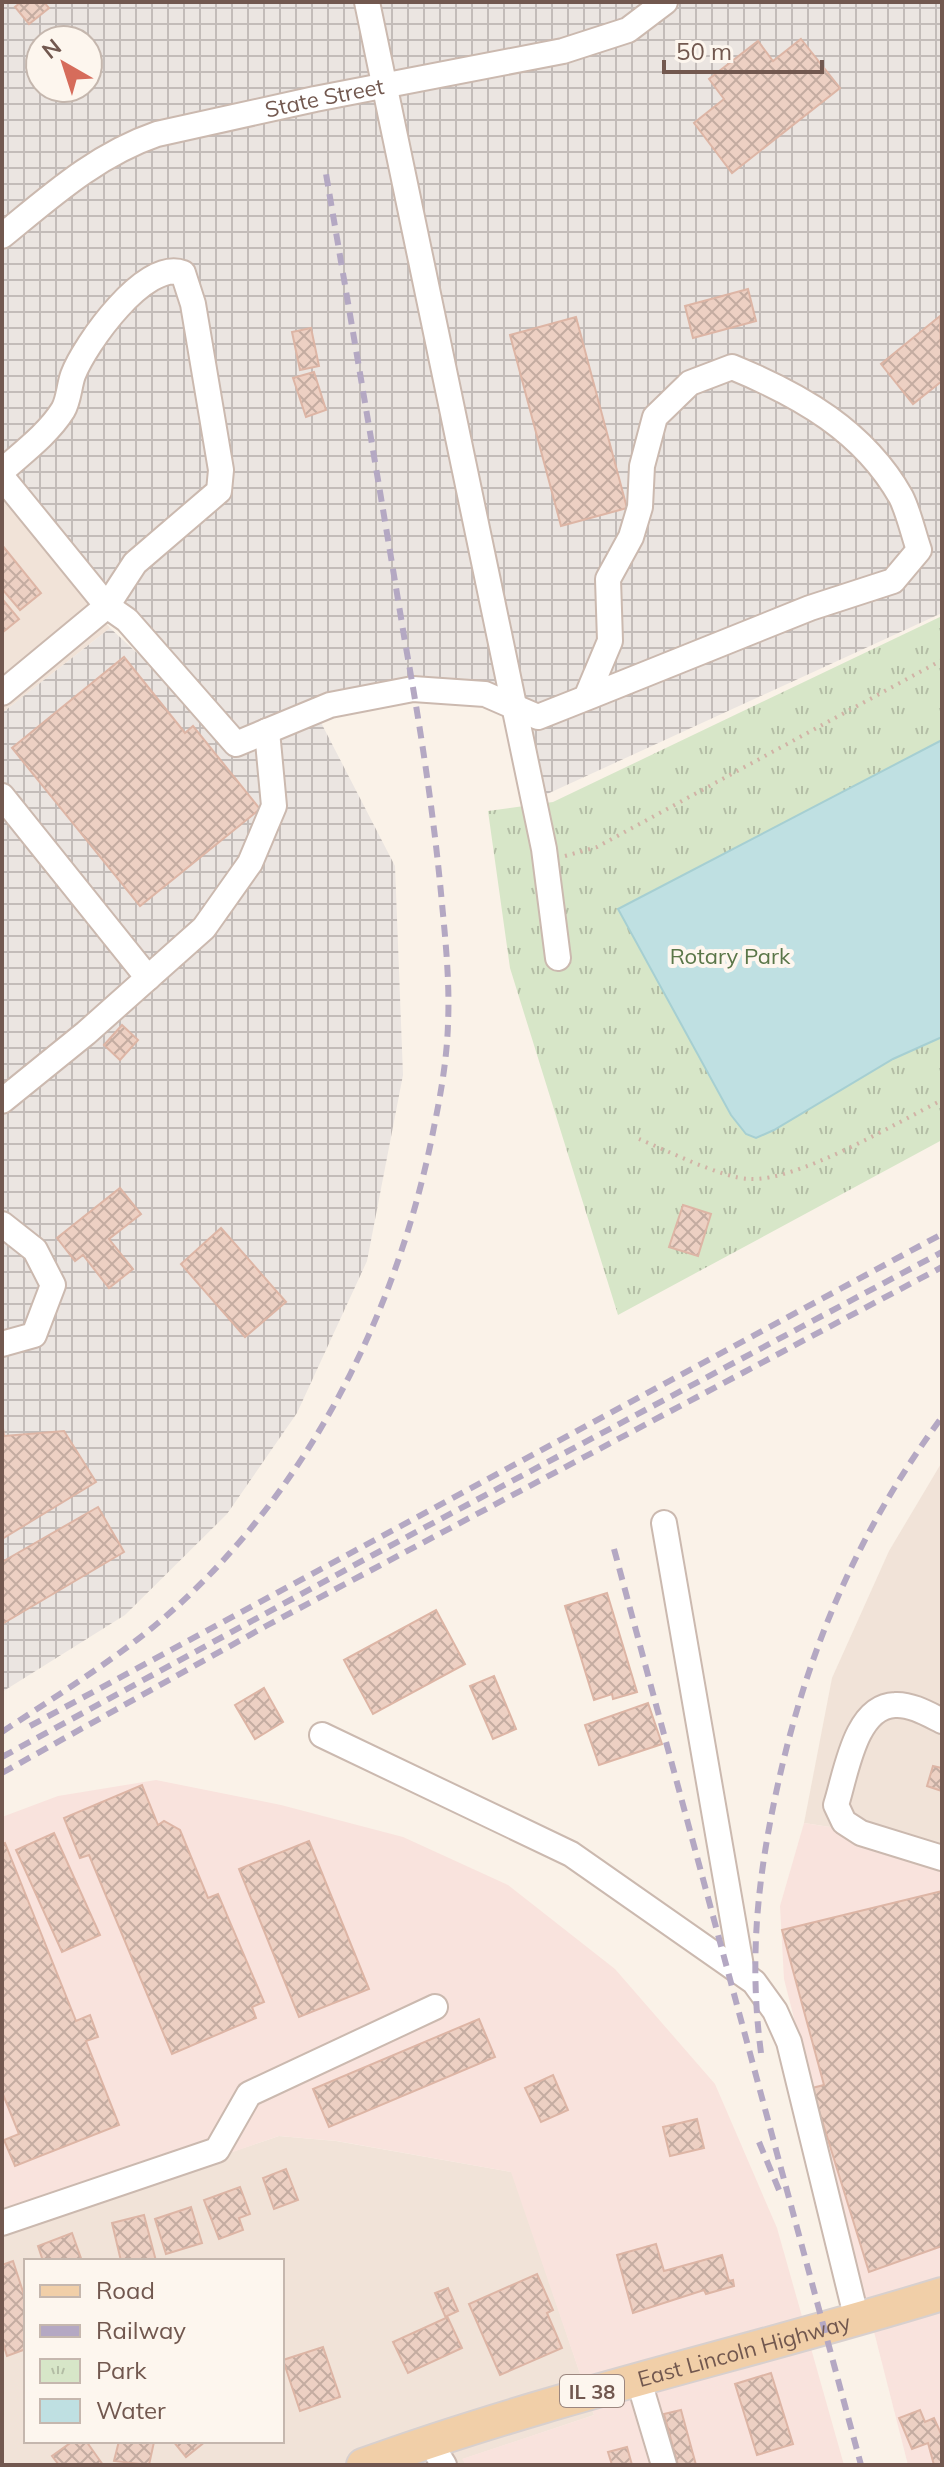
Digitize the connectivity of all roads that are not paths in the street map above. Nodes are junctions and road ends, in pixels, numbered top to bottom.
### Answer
1 (367, 2) edge
2 (665, 2) edge
3 (387, 85) junction
4 (2, 236) edge
5 (2, 471) edge
6 (2, 477) edge
7 (107, 606) junction
8 (2, 693) edge
9 (586, 698) junction
10 (514, 706) junction
11 (267, 731) junction
12 (2, 796) edge
13 (558, 958) dead end
14 (148, 978) junction
15 (2, 1101) edge
16 (2, 1224) edge
17 (2, 1344) edge
18 (664, 1523) dead end
19 (942, 1721) edge
20 (322, 1735) dead end
21 (942, 1858) edge
22 (742, 1972) junction
23 (435, 2007) dead end
24 (2, 2223) edge
25 (942, 2294) edge
26 (857, 2320) junction
27 (638, 2378) junction
28 (437, 2453) edge
29 (363, 2465) edge
30 (664, 2465) edge

1 - 3 street
2 - 3 street, State Street
3 - 4 street, State Street
3 - 10 street
5 - 7 street
6 - 7 street
7 - 8 street
7 - 11 street
9 - 9 street
9 - 10 street
10 - 11 street
10 - 13 street
11 - 14 street
12 - 14 street
14 - 15 street
16 - 17 street
18 - 22 street
19 - 21 street
20 - 22 street
22 - 26 street
23 - 24 street
25 - 26 main road, East Lincoln Highway / IL 38
26 - 27 main road, East Lincoln Highway / IL 38
27 - 28 main road, East Lincoln Highway / IL 38
27 - 30 street
28 - 29 main road, East Lincoln Highway / IL 38

